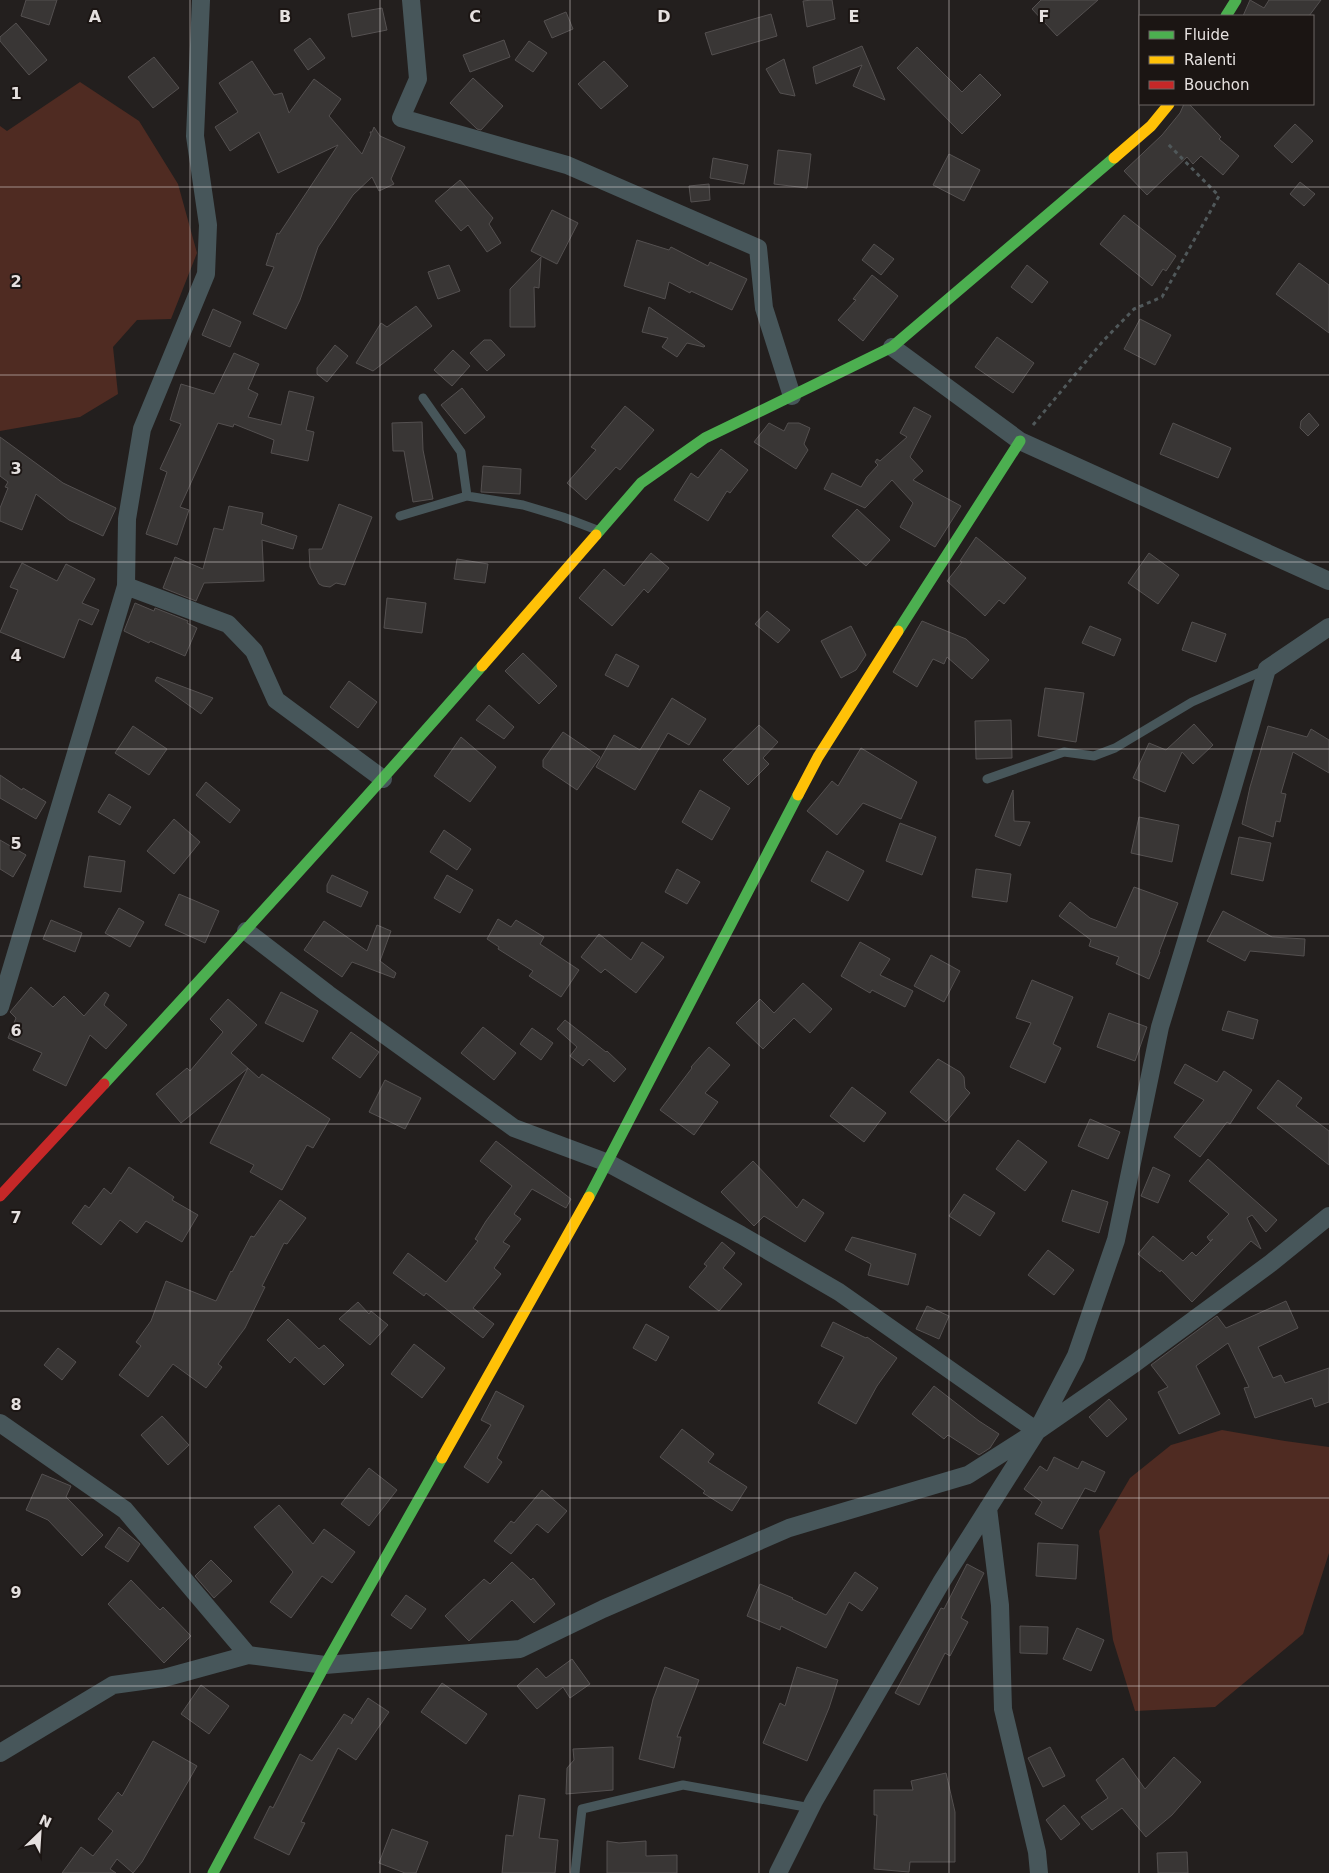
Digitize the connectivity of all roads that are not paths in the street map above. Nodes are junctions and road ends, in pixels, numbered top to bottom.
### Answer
1 (201, 0) edge
2 (411, 0) edge
3 (1236, 0) edge
4 (1227, 15) edge
5 (1168, 105) edge
6 (892, 347) junction
7 (792, 396) junction
8 (423, 398) dead end
9 (1020, 441) junction
10 (467, 496) junction
11 (400, 516) dead end
12 (599, 531) junction
13 (1329, 581) edge
14 (126, 586) junction
15 (1329, 627) edge
16 (1267, 669) junction
17 (383, 778) junction
18 (988, 779) dead end
19 (246, 931) junction
20 (0, 1007) edge
21 (608, 1163) junction
22 (0, 1196) edge
23 (1329, 1216) edge
24 (0, 1422) edge
25 (1037, 1431) junction
26 (988, 1508) junction
27 (248, 1655) junction
28 (326, 1665) junction
29 (0, 1753) edge
30 (811, 1808) junction
31 (213, 1873) edge
32 (575, 1873) edge
33 (778, 1873) edge
34 (1039, 1873) edge

1 - 14 street
2 - 7 street
3 - 4 street
5 - 6 street
6 - 7 street
6 - 9 street
7 - 12 street
8 - 10 lane
9 - 13 street
9 - 21 street
10 - 11 lane
10 - 12 lane
12 - 17 street
14 - 17 street
14 - 20 street
15 - 16 street
16 - 18 lane
16 - 25 street
17 - 19 street
19 - 21 street
19 - 22 street
21 - 25 street
21 - 28 street
23 - 25 street
24 - 27 street
25 - 26 street
25 - 28 street
26 - 30 street
26 - 34 street
27 - 28 street
27 - 29 street
28 - 31 street
30 - 32 lane
30 - 33 street

